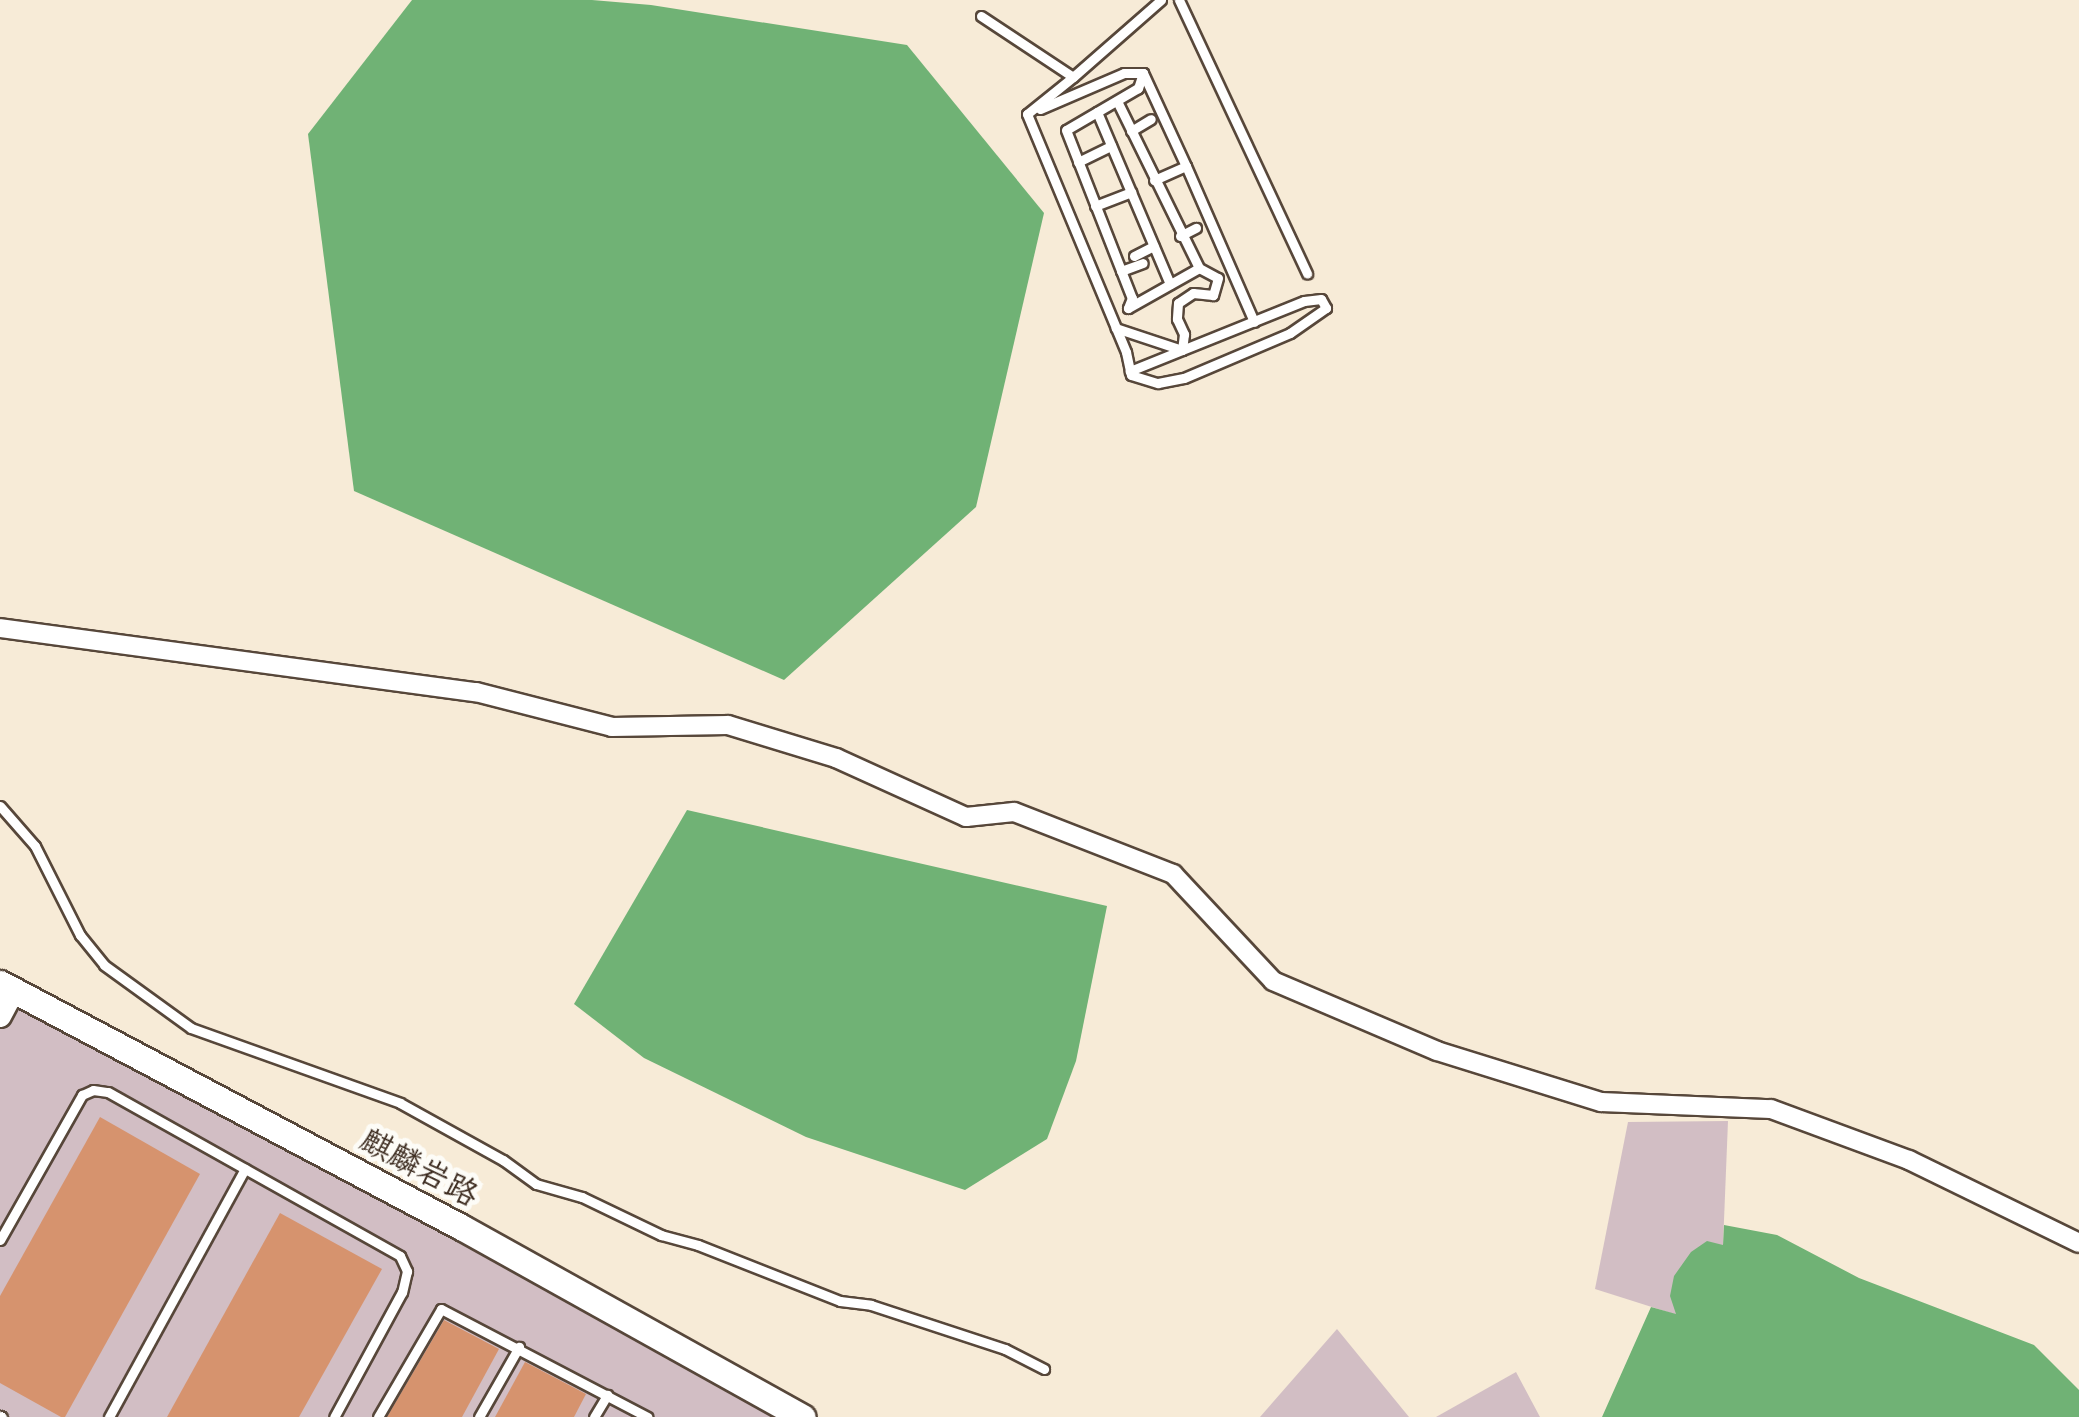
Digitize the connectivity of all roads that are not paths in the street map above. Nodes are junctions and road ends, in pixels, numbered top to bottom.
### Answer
1 (1161, 0) edge
2 (1179, 0) edge
3 (981, 16) dead end
4 (1143, 73) junction
5 (1073, 76) junction
6 (1118, 100) junction
7 (1097, 112) junction
8 (1027, 114) junction
9 (1151, 120) dead end
10 (1131, 131) junction
11 (1112, 146) junction
12 (1078, 162) junction
13 (1186, 166) junction
14 (1154, 180) junction
15 (1131, 192) junction
16 (1096, 206) junction
17 (1196, 228) dead end
18 (1180, 236) junction
19 (1154, 246) junction
20 (1134, 256) dead end
21 (1143, 263) dead end
22 (1199, 268) junction
23 (1121, 271) junction
24 (1307, 273) dead end
25 (1170, 284) junction
26 (1254, 322) junction
27 (1116, 328) junction
28 (1182, 350) junction
29 (1130, 371) junction
30 (0, 628) edge
31 (0, 806) edge
32 (7, 986) edge
33 (0, 1016) edge
34 (245, 1169) junction
35 (4, 1222) edge
36 (0, 1240) edge
37 (2079, 1243) edge
38 (519, 1347) junction
39 (1044, 1369) dead end
40 (607, 1395) junction
41 (109, 1417) edge
42 (334, 1417) edge
43 (378, 1417) edge
44 (479, 1417) edge
45 (594, 1417) edge
46 (648, 1417) edge
47 (803, 1417) edge

1 - 5 lane
2 - 24 lane
3 - 5 lane
4 - 6 lane
4 - 8 lane
4 - 13 lane
5 - 8 lane
6 - 7 lane
6 - 10 lane
7 - 11 lane
7 - 12 lane
8 - 27 lane
9 - 10 lane
10 - 14 lane
11 - 12 lane
11 - 15 lane
12 - 16 lane
13 - 14 lane
13 - 26 lane
14 - 18 lane
15 - 16 lane
15 - 19 lane
16 - 23 lane
17 - 18 lane
18 - 22 lane
19 - 20 lane
19 - 25 lane
21 - 23 lane
22 - 25 lane
22 - 28 lane
23 - 25 lane
26 - 28 lane
26 - 29 lane
27 - 28 lane
27 - 29 lane
28 - 29 lane
30 - 37 street
31 - 39 lane
32 - 33 street
32 - 47 main road, 麒麟岩路
34 - 35 lane
34 - 41 lane
34 - 42 lane
35 - 36 lane
38 - 40 lane
38 - 43 lane
38 - 44 lane
40 - 45 lane
40 - 46 lane

